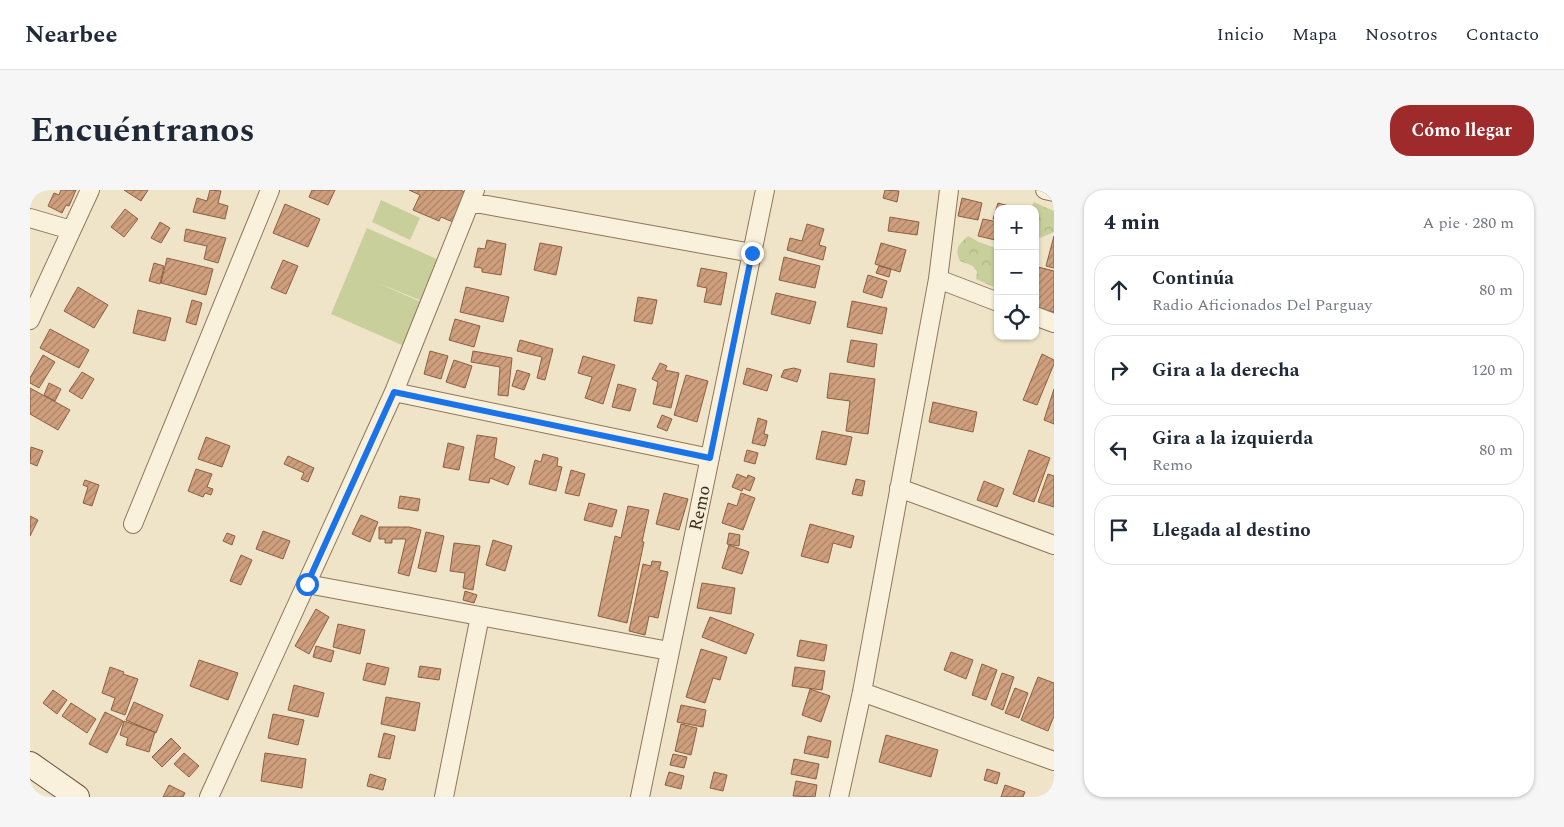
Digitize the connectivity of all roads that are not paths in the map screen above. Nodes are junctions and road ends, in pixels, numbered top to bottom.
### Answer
1 (90, 190) edge
2 (270, 190) edge
3 (765, 190) edge
4 (949, 190) edge
5 (1044, 190) edge
6 (1054, 192) edge
7 (472, 196) edge
8 (30, 218) edge
9 (72, 230) junction
10 (752, 253) junction
11 (938, 279) junction
12 (994, 300) edge
13 (1039, 317) edge
14 (30, 320) edge
15 (1054, 323) edge
16 (394, 392) junction
17 (710, 458) junction
18 (899, 488) junction
19 (133, 524) dead end
20 (1054, 545) edge
21 (307, 584) junction
22 (480, 616) junction
23 (669, 651) junction
24 (862, 692) junction
25 (1054, 761) edge
26 (30, 764) edge
27 (77, 797) edge
28 (209, 797) edge
29 (444, 797) edge
30 (640, 797) edge
31 (839, 797) edge

1 - 9 street
2 - 19 street
3 - 10 street, Remo
4 - 11 street
5 - 6 street
7 - 10 street
7 - 16 street
8 - 9 street
9 - 14 street
10 - 17 street, Remo
11 - 12 street
11 - 18 street
13 - 15 street
16 - 17 street
16 - 21 street
17 - 23 street, Remo
18 - 20 street
18 - 24 street
21 - 22 street
21 - 28 street
22 - 23 street
22 - 29 street
23 - 30 street, Remo
24 - 25 street
24 - 31 street
26 - 27 main road

